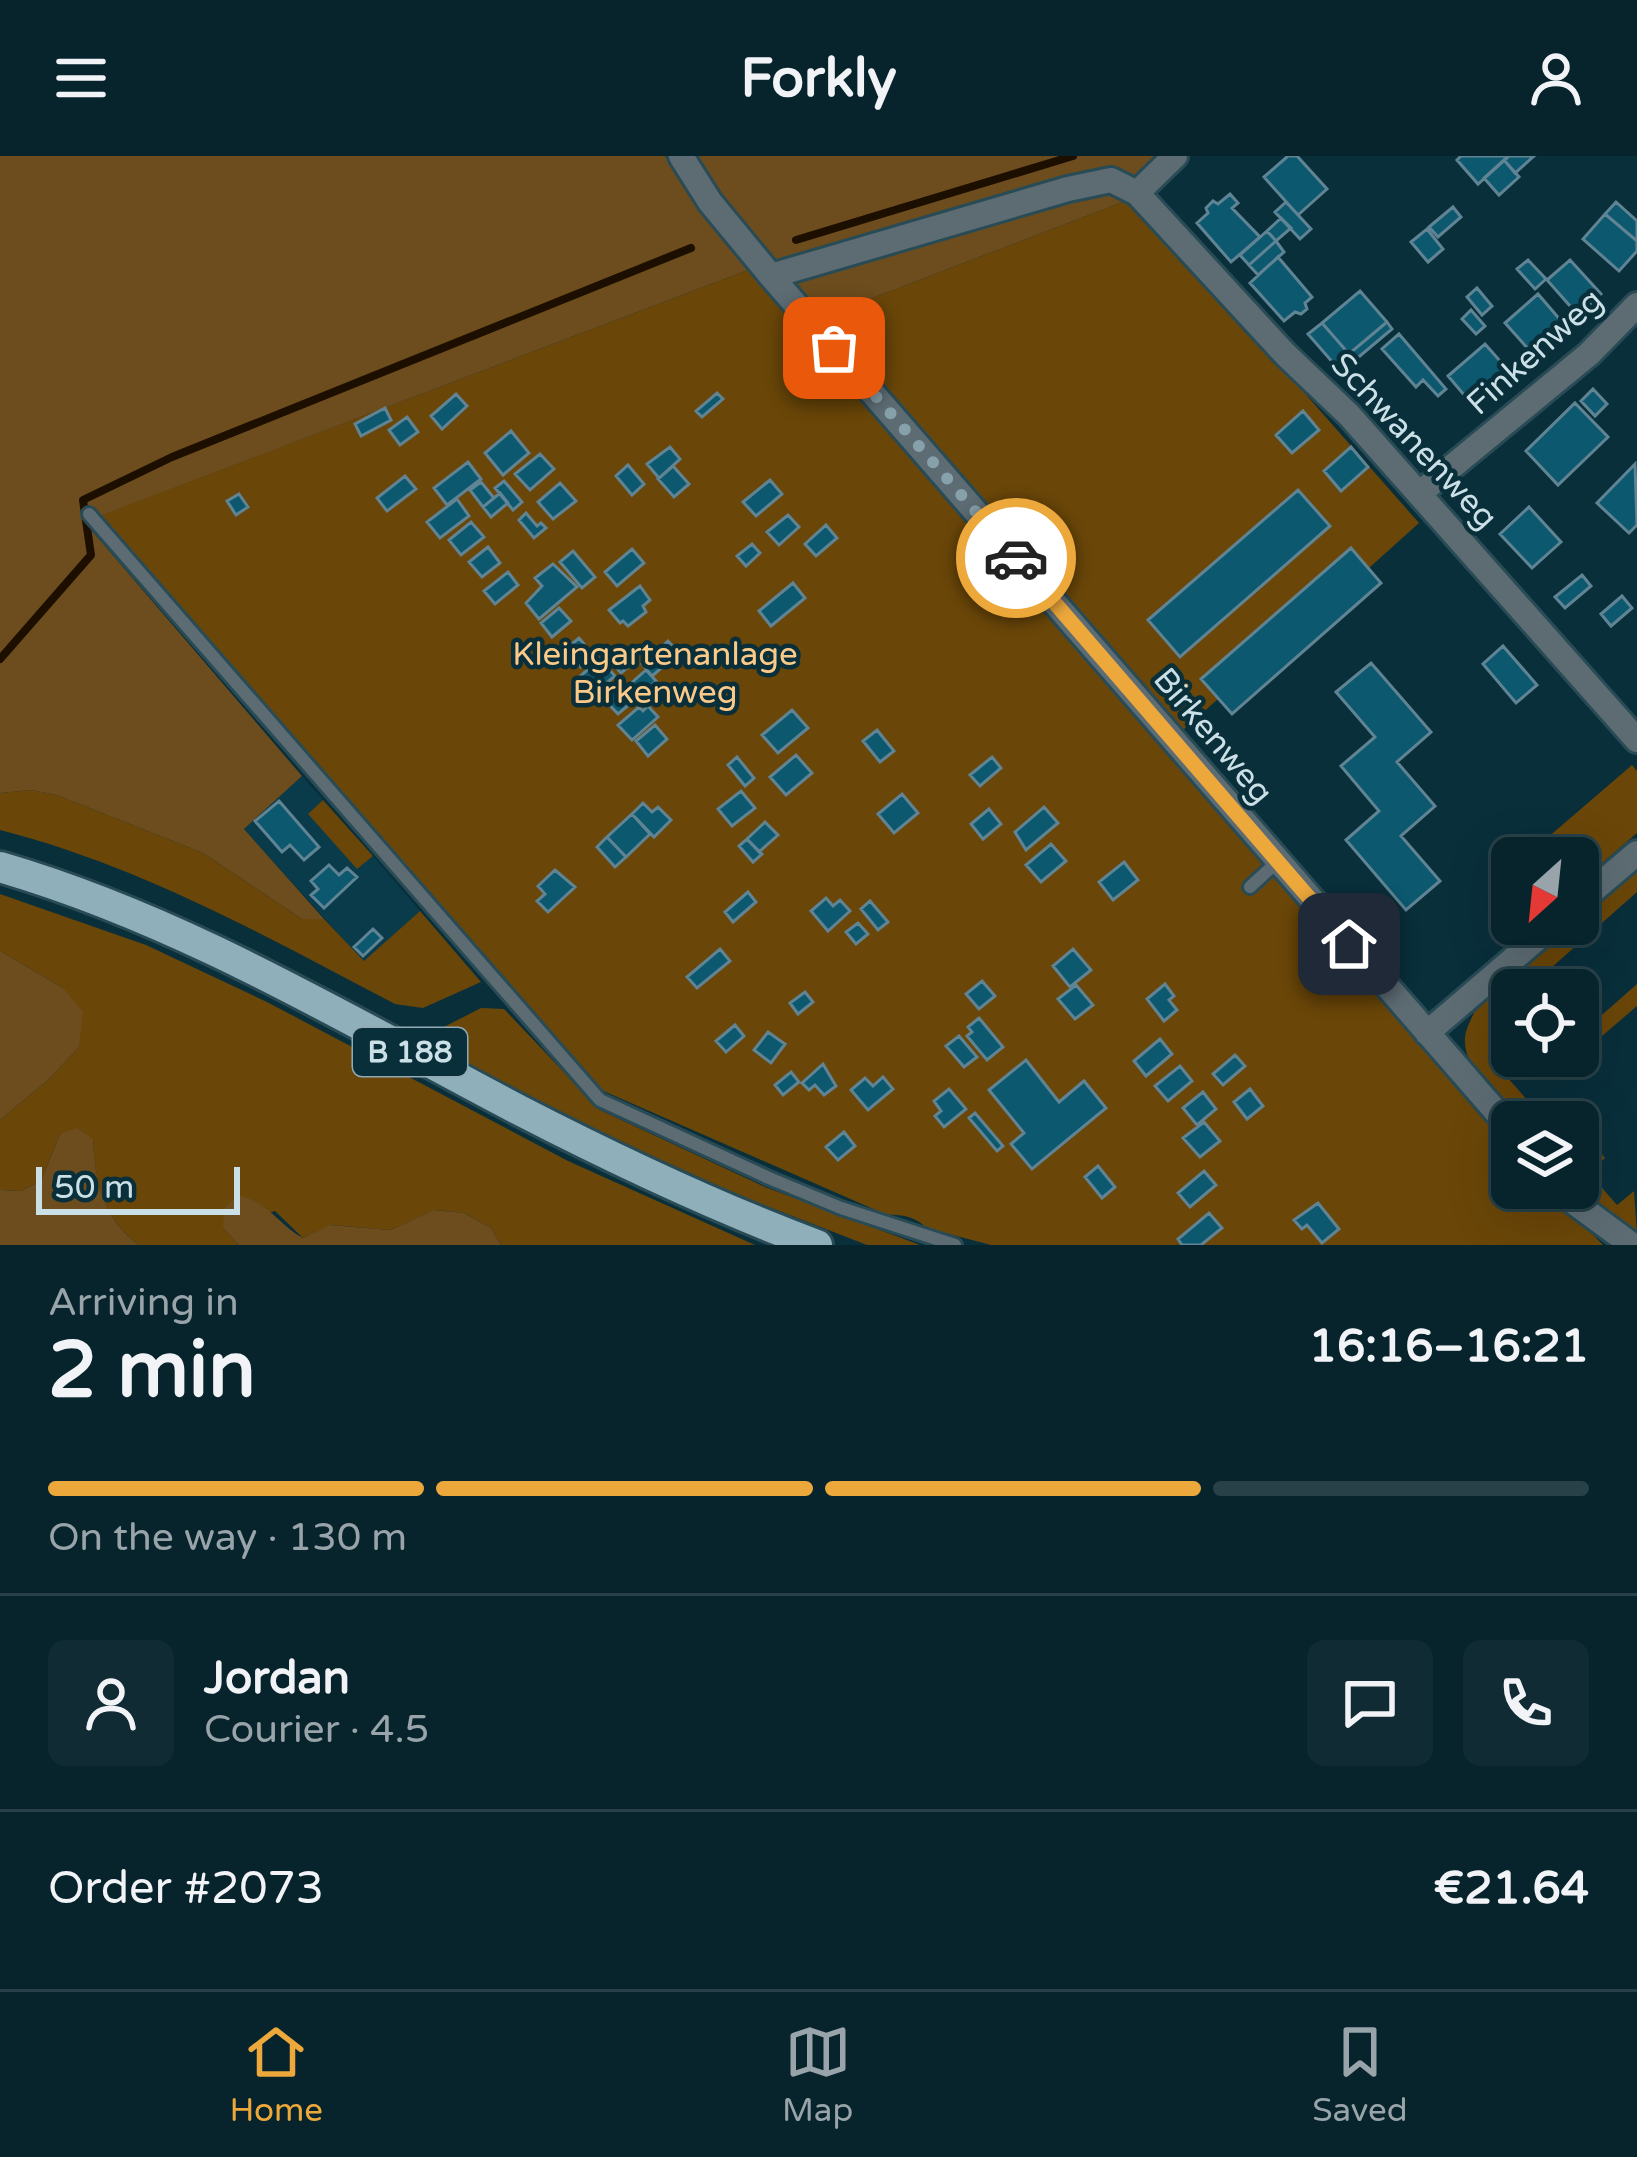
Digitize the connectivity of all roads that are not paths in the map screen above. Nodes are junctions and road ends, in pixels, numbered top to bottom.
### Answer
1 (680, 156) edge
2 (1175, 156) edge
3 (1137, 193) junction
4 (771, 276) junction
5 (1637, 305) edge
6 (1420, 493) junction
7 (89, 514) dead end
8 (1637, 740) edge
9 (1637, 853) edge
10 (1277, 862) junction
11 (0, 867) edge
12 (1599, 885) edge
13 (1250, 887) dead end
14 (1530, 945) edge
15 (1427, 1033) junction
16 (1491, 1106) edge
17 (1581, 1209) edge
18 (783, 1239) edge
19 (1625, 1244) edge
20 (818, 1245) edge
21 (956, 1245) edge

1 - 4 street, Birkenweg
2 - 3 street
3 - 4 street
3 - 6 street, Schwanenweg
4 - 10 street, Birkenweg
5 - 6 street, Finkenweg
6 - 8 street, Schwanenweg
7 - 21 lane
9 - 12 street
10 - 13 lane
10 - 15 street, Birkenweg
11 - 18 main road, B 188
14 - 15 street
15 - 16 street, Birkenweg
17 - 19 street
18 - 20 main road, B 188

